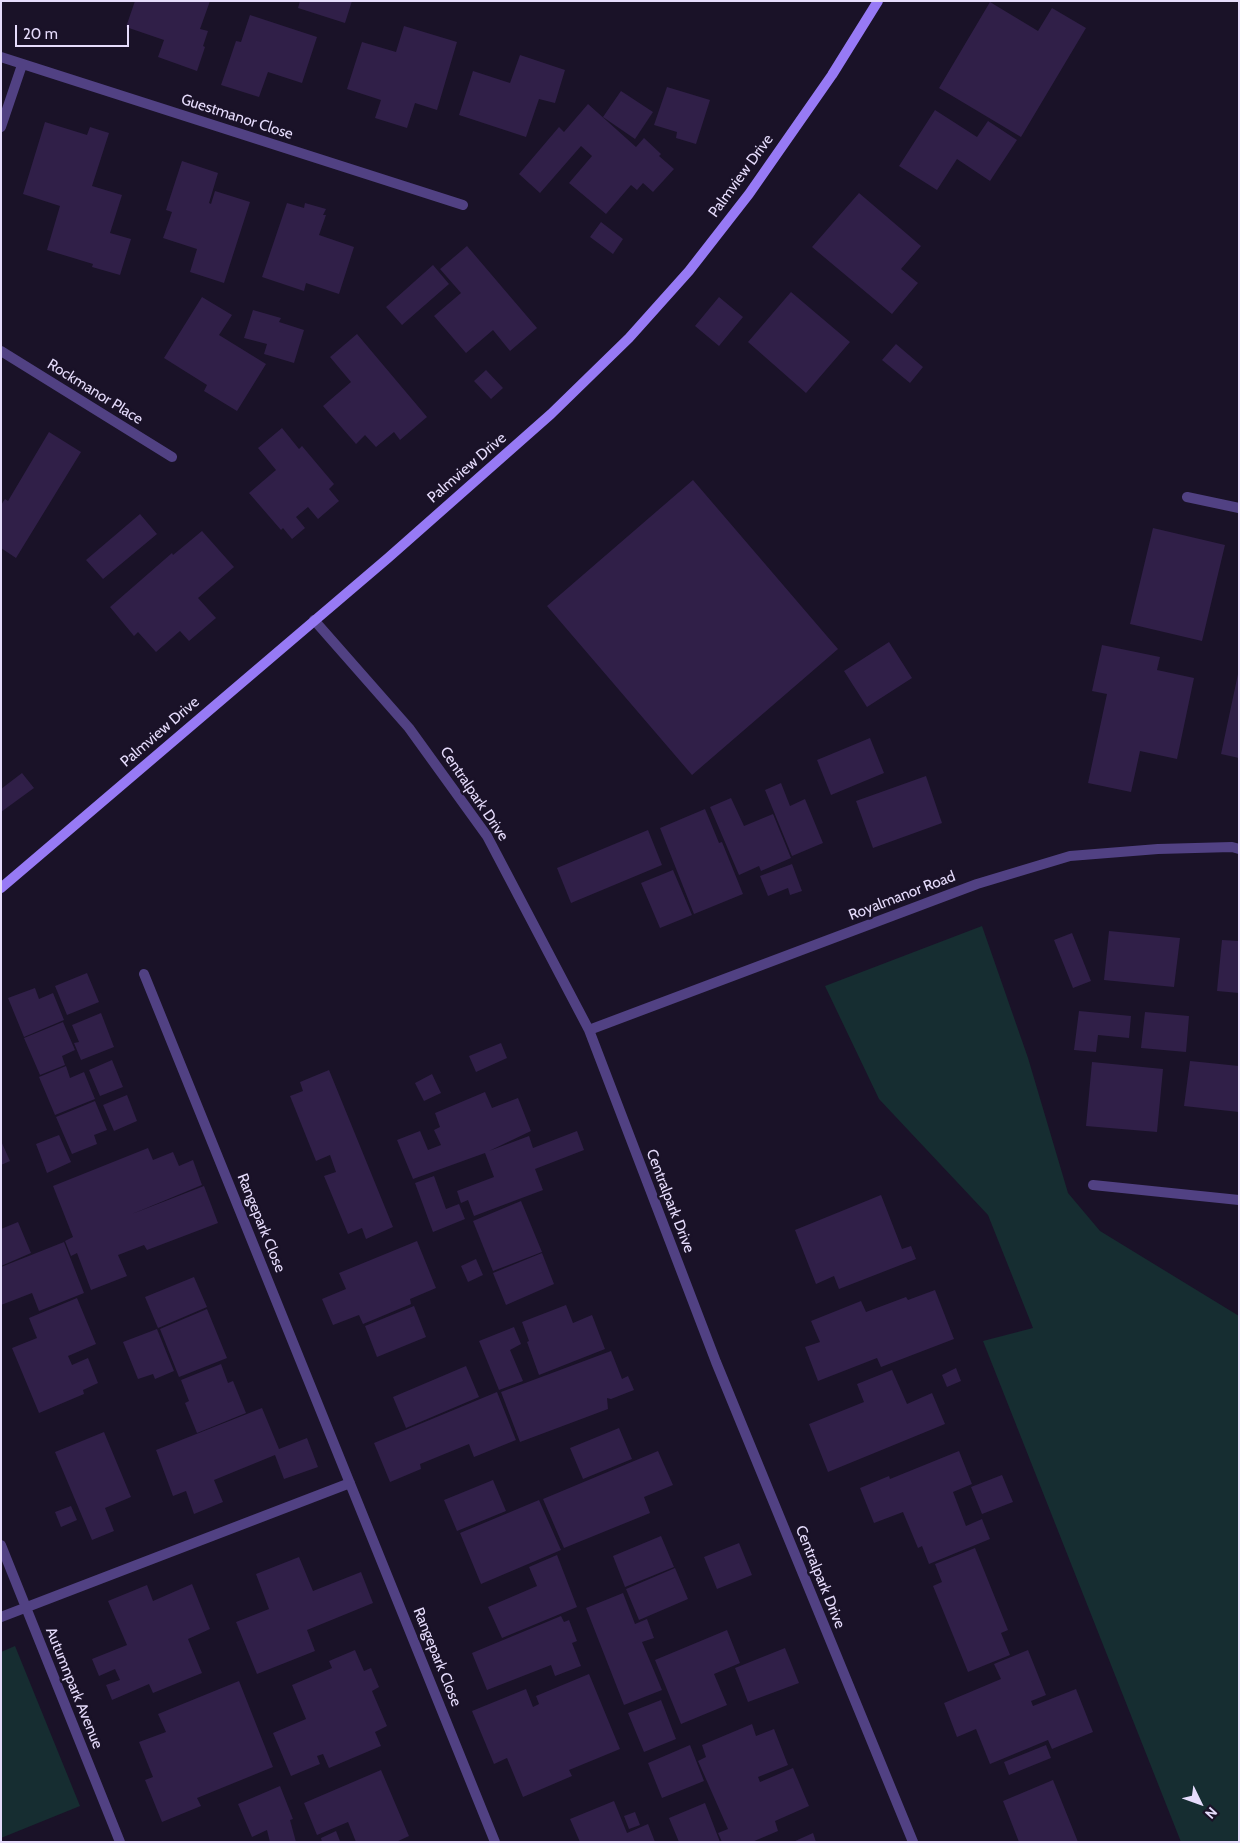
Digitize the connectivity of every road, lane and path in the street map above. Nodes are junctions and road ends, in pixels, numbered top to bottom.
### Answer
1 (878, 1) edge
2 (1, 57) edge
3 (22, 65) junction
4 (1, 127) edge
5 (463, 205) dead end
6 (1, 351) edge
7 (172, 457) dead end
8 (1187, 497) dead end
9 (1239, 508) edge
10 (314, 620) junction
11 (1239, 849) edge
12 (1, 888) edge
13 (144, 974) dead end
14 (589, 1030) junction
15 (1093, 1185) dead end
16 (1239, 1200) edge
17 (350, 1483) junction
18 (1, 1545) edge
19 (26, 1606) junction
20 (1, 1617) edge
21 (120, 1842) edge
22 (495, 1842) edge
23 (913, 1842) edge

1 - 10 street, Palmview Drive
2 - 3 street, Guestmanor Close
3 - 4 street
3 - 5 street, Guestmanor Close
6 - 7 street, Rockmanor Place
8 - 9 street
10 - 12 street, Palmview Drive
10 - 14 street, Centralpark Drive
11 - 14 street, Royalmanor Road
13 - 17 street, Rangepark Close
14 - 23 street, Centralpark Drive
15 - 16 street
17 - 19 street
17 - 22 street, Rangepark Close
18 - 19 street, Autumnpark Avenue
19 - 20 street
19 - 21 street, Autumnpark Avenue

